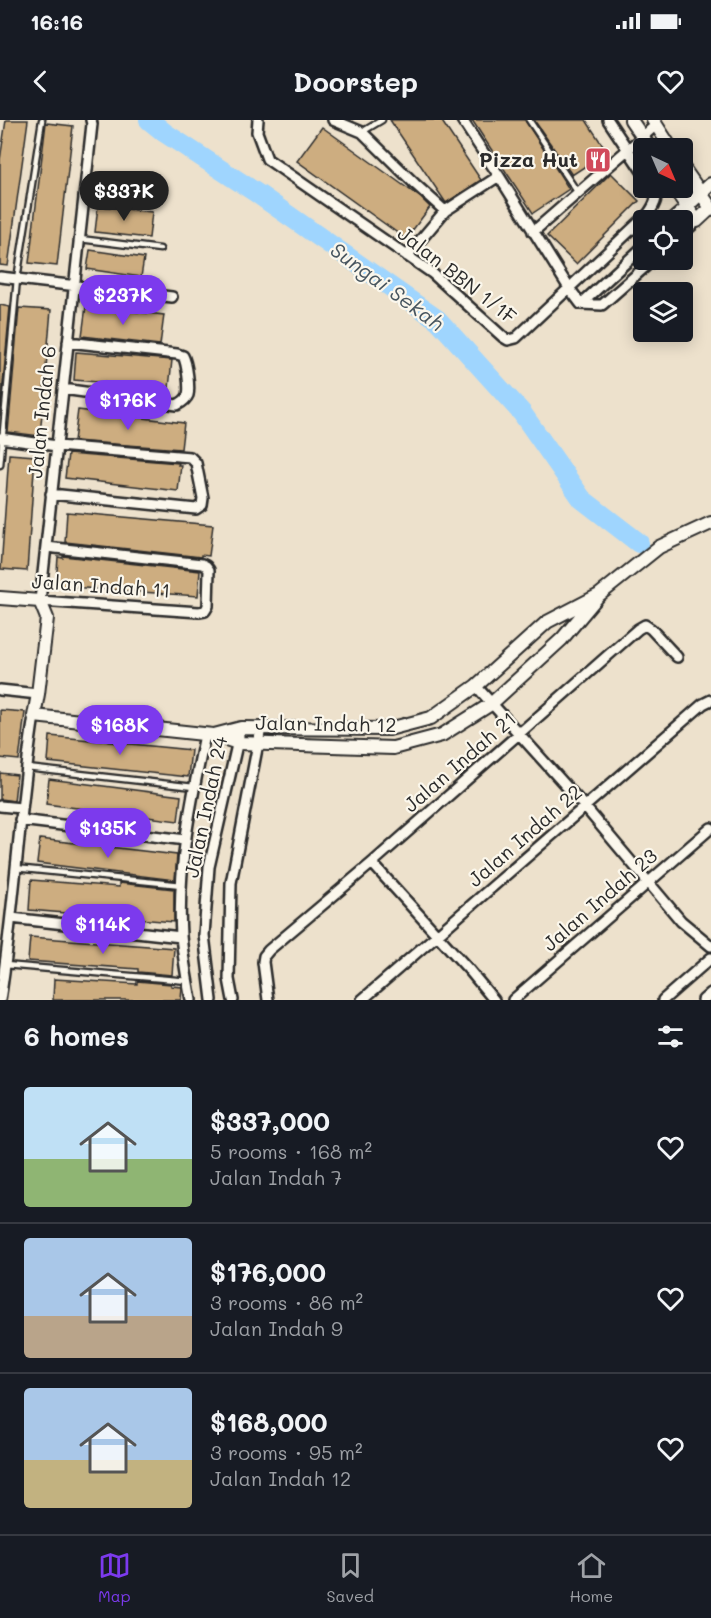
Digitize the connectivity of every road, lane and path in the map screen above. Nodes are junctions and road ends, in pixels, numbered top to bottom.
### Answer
1 (42, 120) edge
2 (91, 120) edge
3 (258, 120) edge
4 (333, 120) edge
5 (382, 120) edge
6 (462, 120) edge
7 (529, 120) edge
8 (608, 120) edge
9 (632, 120) edge
10 (654, 122) edge
11 (362, 132) junction
12 (642, 136) junction
13 (664, 138) edge
14 (627, 150) junction
15 (633, 158) edge
16 (499, 176) junction
17 (693, 183) edge
18 (711, 184) edge
19 (86, 188) junction
20 (578, 193) junction
21 (700, 194) junction
22 (153, 197) dead end
23 (655, 198) edge
24 (680, 198) edge
25 (686, 207) junction
26 (711, 208) edge
27 (683, 210) edge
28 (445, 211) junction
29 (697, 221) junction
30 (693, 224) edge
31 (533, 232) junction
32 (79, 239) junction
33 (160, 249) dead end
34 (407, 256) junction
35 (633, 256) edge
36 (642, 270) edge
37 (0, 277) edge
38 (17, 279) junction
39 (74, 286) junction
40 (569, 288) junction
41 (172, 297) dead end
42 (580, 304) junction
43 (68, 342) junction
44 (63, 389) junction
45 (1, 438) edge
46 (57, 446) junction
47 (0, 465) edge
48 (51, 494) junction
49 (711, 523) edge
50 (46, 547) junction
51 (599, 595) junction
52 (0, 598) edge
53 (40, 602) junction
54 (677, 657) dead end
55 (476, 686) junction
56 (0, 690) edge
57 (38, 694) junction
58 (711, 700) edge
59 (491, 704) junction
60 (34, 716) junction
61 (241, 728) junction
62 (261, 729) junction
63 (520, 734) junction
64 (209, 735) junction
65 (238, 743) junction
66 (258, 744) junction
67 (26, 768) junction
68 (194, 787) junction
69 (0, 806) edge
70 (585, 807) junction
71 (21, 808) junction
72 (20, 820) junction
73 (711, 828) edge
74 (186, 840) junction
75 (372, 863) junction
76 (15, 868) junction
77 (648, 882) junction
78 (182, 885) junction
79 (11, 918) junction
80 (438, 936) junction
81 (182, 937) junction
82 (711, 946) edge
83 (711, 958) edge
84 (4, 960) edge
85 (188, 981) junction
86 (711, 993) edge
87 (0, 1000) edge
88 (191, 1000) edge
89 (212, 1000) edge
90 (233, 1000) edge
91 (268, 1000) edge
92 (362, 1000) edge
93 (494, 1000) edge
94 (513, 1000) edge
95 (663, 1000) edge
96 (703, 1000) edge

1 - 38 lane
2 - 19 street, Jalan Indah 6
3 - 34 street, Jalan BBN 1/1F
4 - 11 street
5 - 11 lane
6 - 16 street
7 - 20 lane
8 - 14 street
9 - 12 street
10 - 12 street
10 - 13 street
11 - 28 street
12 - 14 street
14 - 15 street
14 - 20 street
16 - 28 street
16 - 31 street
17 - 21 street
18 - 21 street
19 - 22 street
19 - 32 street, Jalan Indah 6
20 - 31 street
21 - 25 street
21 - 26 street
23 - 40 street, Jalan BBN 1/1F
24 - 25 street
25 - 27 street
25 - 29 street
26 - 29 street
28 - 34 street
29 - 30 street
31 - 40 street
32 - 33 lane
32 - 39 street, Jalan Indah 6
34 - 40 street, Jalan BBN 1/1F
35 - 42 street
36 - 42 street
37 - 38 street
38 - 39 street
38 - 45 lane
39 - 41 street
39 - 43 street, Jalan Indah 6
40 - 42 street
43 - 44 street, Jalan Indah 6
43 - 44 street
44 - 46 street, Jalan Indah 6
45 - 46 street
45 - 47 lane
46 - 48 street, Jalan Indah 6
46 - 48 street
48 - 50 street, Jalan Indah 6
49 - 51 street, Jalan Indah 12
50 - 53 street, Jalan Indah 6
50 - 53 street, Jalan Indah 11
51 - 55 street, Jalan Indah 12
51 - 59 street, Jalan Indah 12
52 - 53 street, Jalan Indah 11
53 - 57 street
54 - 63 street, Jalan Indah 21
55 - 59 street
55 - 62 street, Jalan Indah 12
56 - 57 street
57 - 60 street
58 - 70 street, Jalan Indah 22
59 - 63 street
59 - 66 street, Jalan Indah 12
60 - 64 street, Jalan Indah 12
60 - 67 street
61 - 62 street, Jalan Indah 12
61 - 64 street, Jalan Indah 12
61 - 65 street, Jalan Indah 24
62 - 66 street, Jalan Indah 24
63 - 70 street
63 - 75 street, Jalan Indah 21
64 - 65 street, Jalan Indah 12
64 - 68 street
65 - 66 street, Jalan Indah 12
65 - 89 street, Jalan Indah 24
66 - 90 street, Jalan Indah 24
67 - 68 lane
67 - 71 street
68 - 74 street
69 - 71 street
70 - 77 street
70 - 80 street, Jalan Indah 22
71 - 72 street
72 - 74 street
72 - 76 street
73 - 77 street, Jalan Indah 23
74 - 78 street
75 - 80 street
75 - 91 street, Jalan Indah 21
76 - 78 lane
76 - 79 street
77 - 82 street
77 - 94 street, Jalan Indah 23
78 - 81 street
79 - 81 street
79 - 84 street
80 - 92 street, Jalan Indah 22
80 - 93 street
81 - 85 street
83 - 95 street
84 - 85 lane
84 - 87 street
85 - 88 street
86 - 96 street

